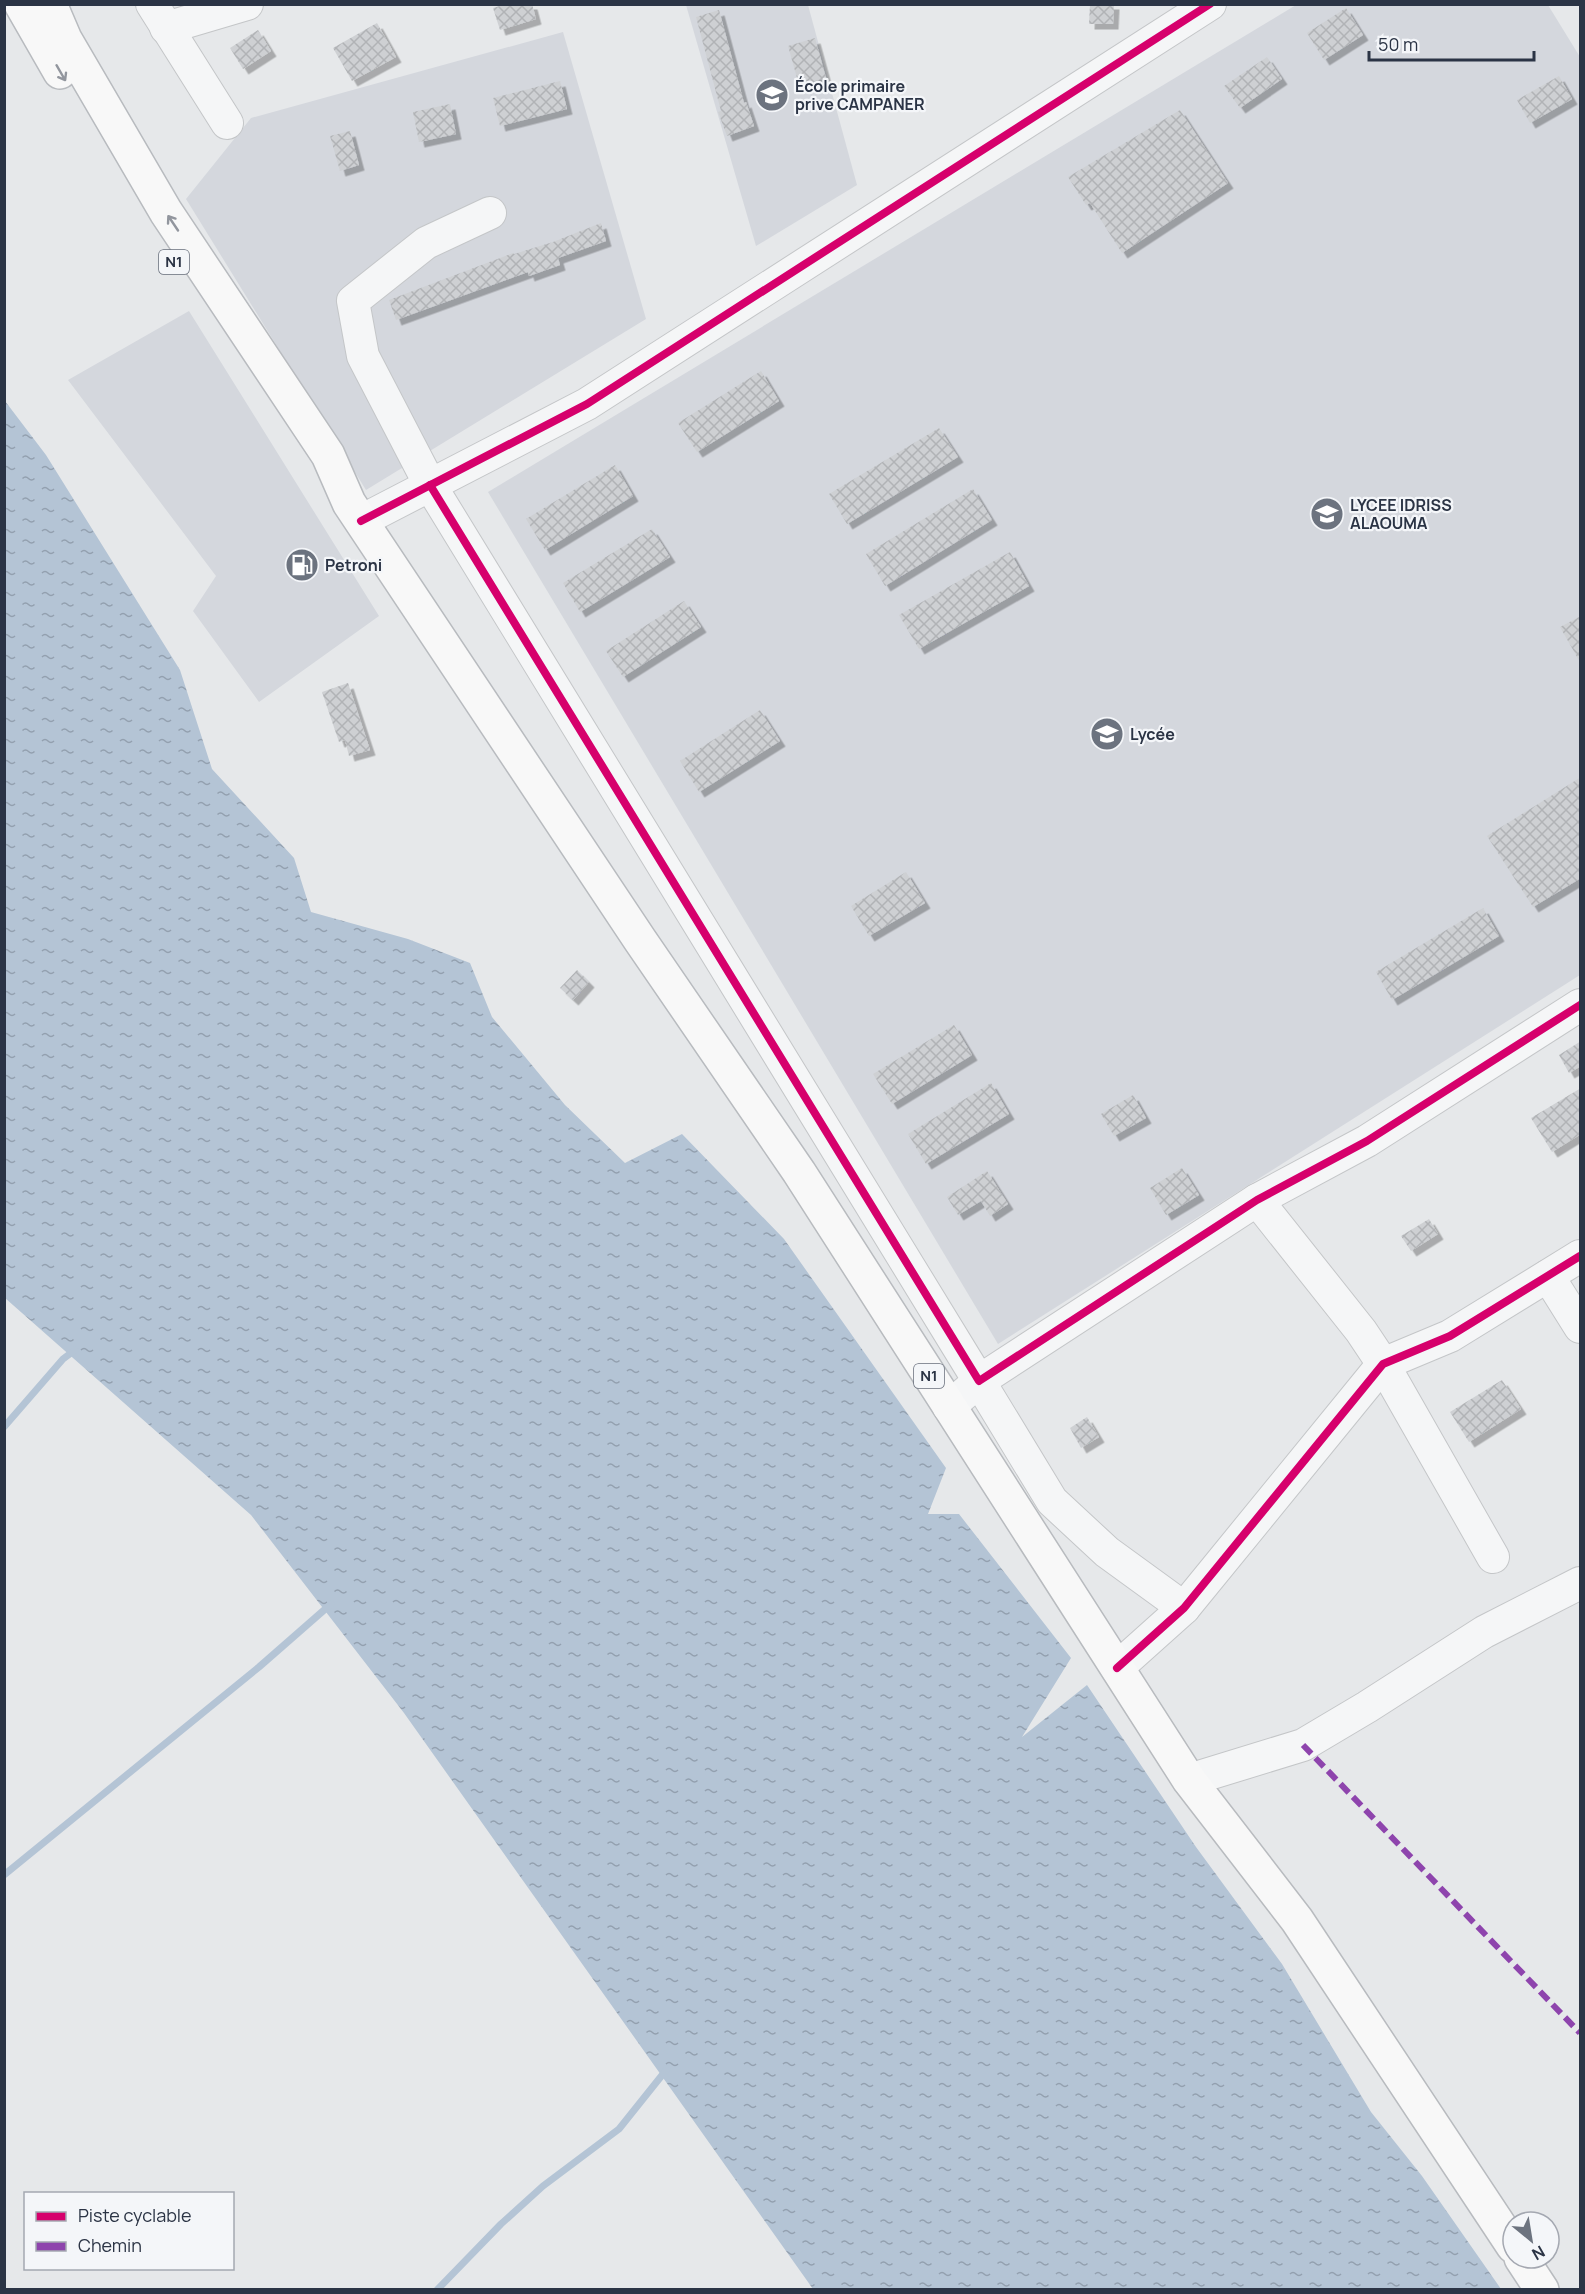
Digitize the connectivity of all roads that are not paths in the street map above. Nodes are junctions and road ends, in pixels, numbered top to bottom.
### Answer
1 (50, 4) edge
2 (247, 4) edge
3 (1210, 4) edge
4 (21, 5) edge
5 (4, 12) edge
6 (159, 16) edge
7 (1176, 16) edge
8 (227, 123) dead end
9 (490, 213) dead end
10 (430, 485) junction
11 (355, 512) junction
12 (1581, 1005) edge
13 (1257, 1200) junction
14 (1581, 1256) edge
15 (1548, 1276) junction
16 (1581, 1327) edge
17 (1383, 1364) junction
18 (980, 1381) junction
19 (949, 1407) junction
20 (1493, 1557) dead end
21 (1581, 1583) edge
22 (1184, 1608) junction
23 (1117, 1668) junction
24 (1189, 1780) junction
25 (1501, 2228) edge
26 (1529, 2270) edge
27 (1542, 2289) edge

11 -> 1 highway, N1
2 - 6 street
3 - 7 street
4 - 5 street
4 -> 11 highway, N1
6 - 8 street
7 - 10 street
9 - 10 street
10 - 11 street
10 - 18 street
11 - 19 highway, N1
12 - 13 street
13 - 17 street
13 - 18 street
14 - 15 street
15 - 16 street
15 - 17 street
17 - 20 street
17 - 22 street
18 - 19 street
18 - 22 street
19 - 23 highway, N1
21 - 24 street
22 - 23 street
23 - 24 highway, N1
24 - 25 highway, N1
26 - 27 highway

